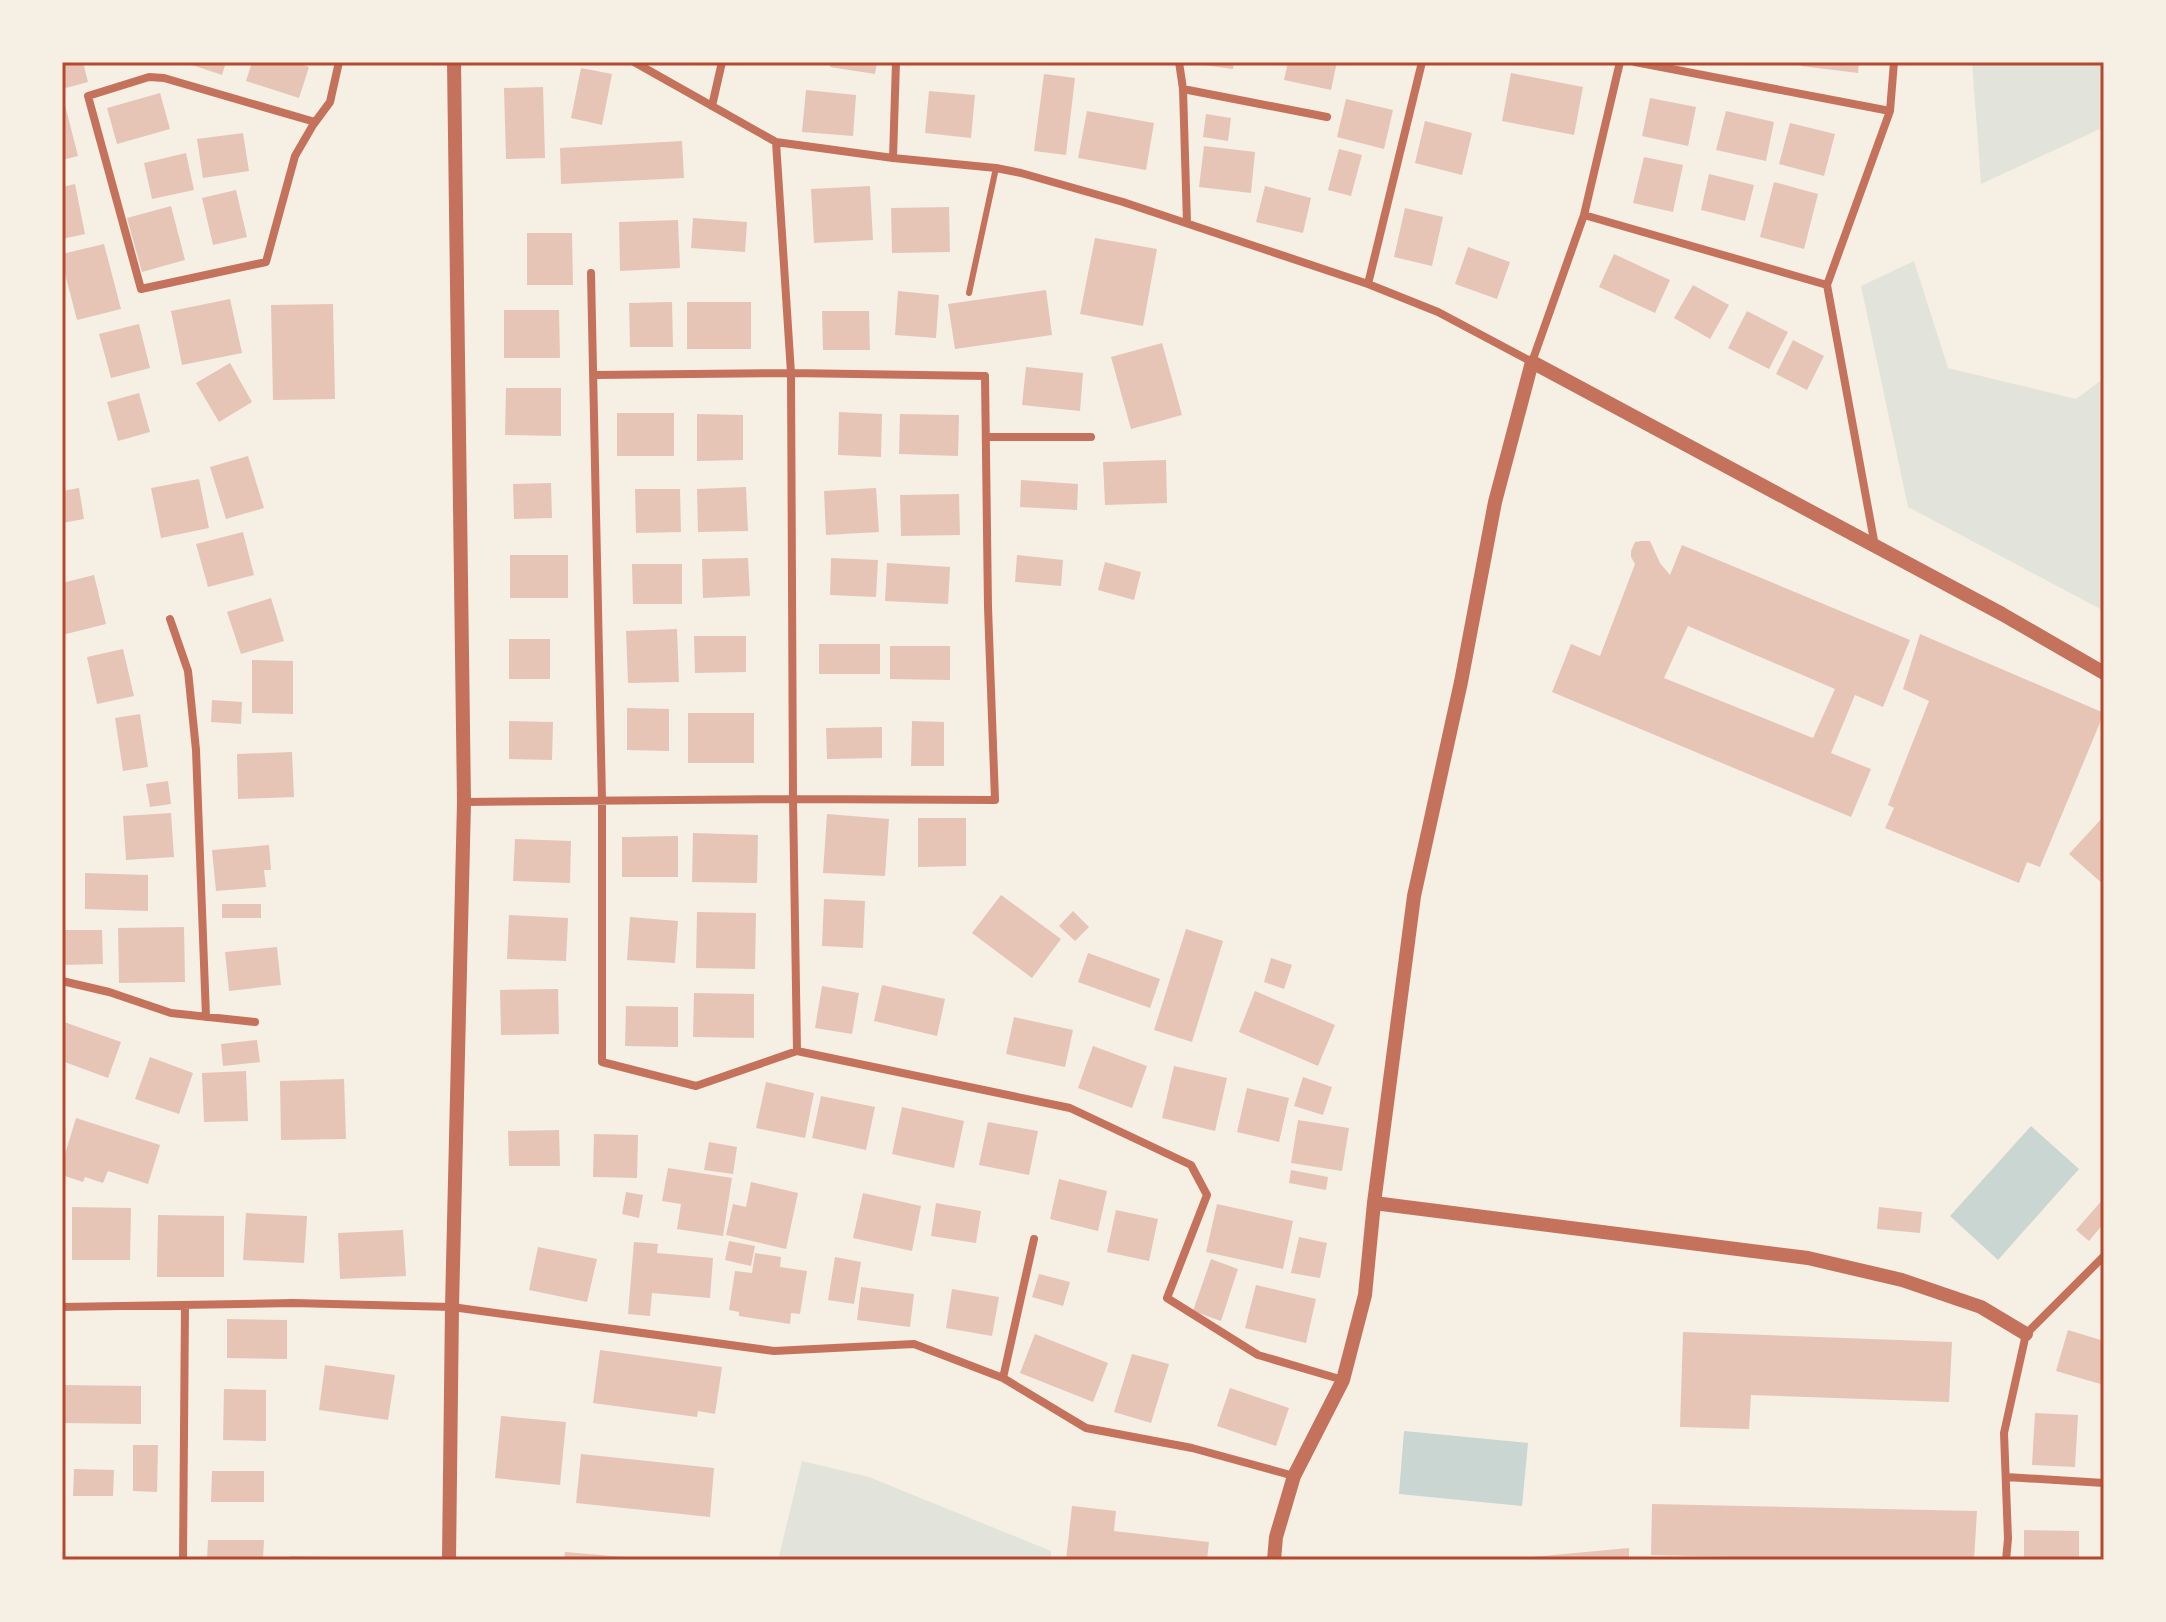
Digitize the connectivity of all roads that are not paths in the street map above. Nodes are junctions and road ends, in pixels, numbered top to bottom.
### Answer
1 (339, 62) edge
2 (454, 62) edge
3 (634, 62) edge
4 (722, 62) edge
5 (896, 62) edge
6 (1179, 62) edge
7 (1422, 62) edge
8 (1620, 62) edge
9 (1635, 62) edge
10 (1894, 62) edge
11 (1183, 89) junction
12 (712, 106) junction
13 (1890, 111) junction
14 (1327, 117) dead end
15 (315, 122) junction
16 (776, 142) junction
17 (893, 158) junction
18 (996, 168) junction
19 (1584, 215) junction
20 (1187, 223) junction
21 (591, 273) dead end
22 (1368, 284) junction
23 (1827, 285) junction
24 (969, 293) dead end
25 (1532, 362) junction
26 (791, 373) junction
27 (595, 375) junction
28 (986, 437) junction
29 (1091, 437) dead end
30 (1875, 546) junction
31 (170, 619) dead end
32 (2104, 673) edge
33 (793, 799) junction
34 (602, 800) junction
35 (464, 802) junction
36 (62, 981) edge
37 (206, 1017) junction
38 (255, 1022) dead end
39 (797, 1051) junction
40 (1374, 1203) junction
41 (1034, 1239) dead end
42 (2104, 1256) edge
43 (2095, 1265) junction
44 (2104, 1275) edge
45 (185, 1305) junction
46 (62, 1307) edge
47 (452, 1307) junction
48 (2026, 1334) junction
49 (1003, 1378) junction
50 (1343, 1380) junction
51 (1294, 1476) junction
52 (2006, 1477) junction
53 (2104, 1483) edge
54 (183, 1560) edge
55 (449, 1560) edge
56 (1274, 1560) edge
57 (2006, 1560) edge

1 - 15 street
2 - 35 street
3 - 12 street
4 - 12 street
5 - 17 street
6 - 11 street
7 - 22 street
8 - 19 street
9 - 13 street
10 - 13 street
11 - 14 street
11 - 20 street
12 - 16 street
13 - 23 street
15 - 15 street
16 - 17 street
16 - 26 street
17 - 18 street
18 - 20 street
18 - 24 lane
19 - 23 street
19 - 25 street
20 - 22 street
21 - 27 street
22 - 25 street
23 - 30 street
25 - 30 street
25 - 40 street
26 - 27 street
26 - 28 street
26 - 33 street
27 - 34 street
28 - 29 street
28 - 33 street
30 - 32 street
31 - 37 street
33 - 34 street
33 - 39 street
34 - 35 street
34 - 39 street
35 - 47 street
36 - 37 street
37 - 38 street
39 - 50 street
40 - 48 street
40 - 50 street
41 - 49 street
42 - 43 street
43 - 44 street
43 - 48 street
45 - 46 street
45 - 47 street
45 - 54 street
47 - 49 street
47 - 55 street
48 - 52 street
49 - 51 street
50 - 51 street
51 - 56 street
52 - 53 street
52 - 57 street

